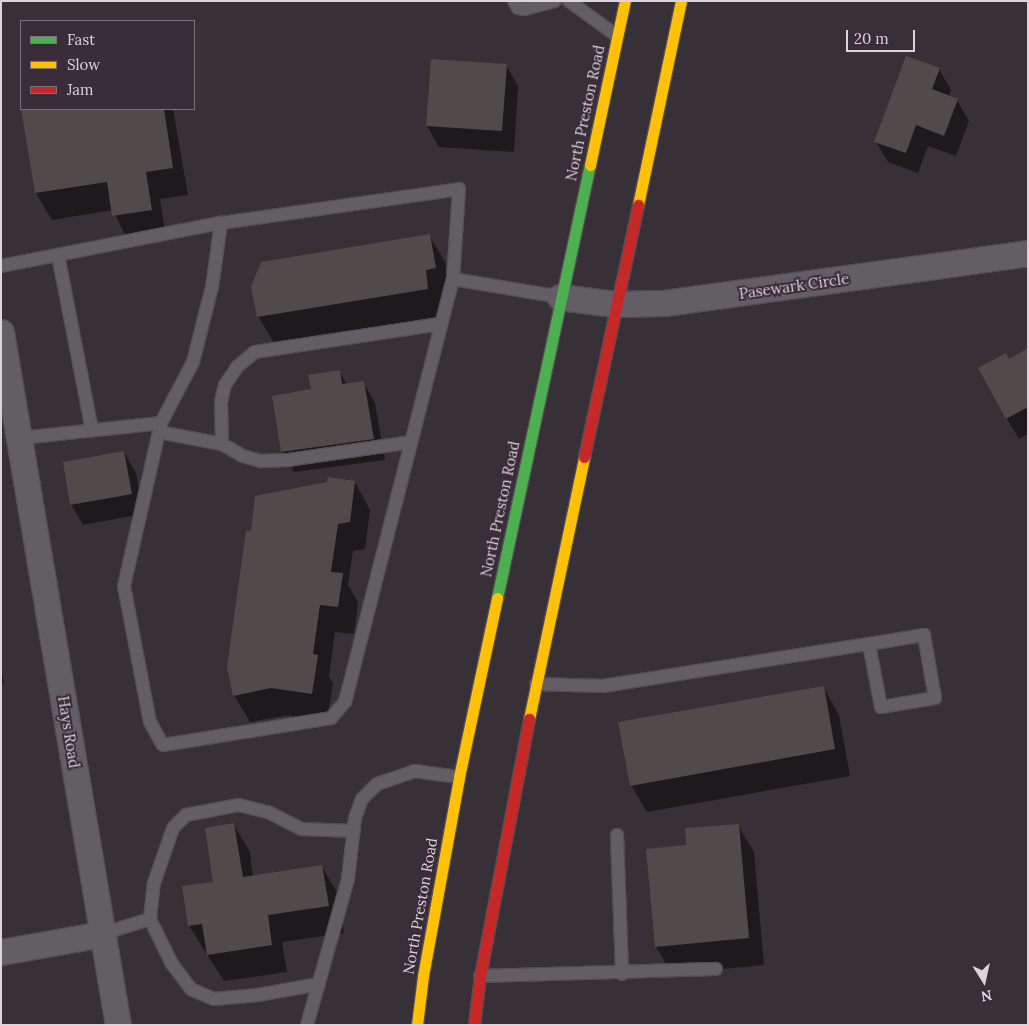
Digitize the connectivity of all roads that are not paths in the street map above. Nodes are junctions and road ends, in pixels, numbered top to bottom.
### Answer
1 (514, 1) edge
2 (555, 1) edge
3 (568, 1) edge
4 (624, 1) edge
5 (681, 1) edge
6 (617, 36) junction
7 (221, 223) junction
8 (1028, 253) edge
9 (58, 255) junction
10 (1, 266) edge
11 (453, 279) junction
12 (560, 297) junction
13 (615, 304) junction
14 (441, 324) junction
15 (1, 332) edge
16 (160, 427) junction
17 (92, 430) junction
18 (11, 440) edge
19 (410, 442) junction
20 (222, 444) junction
21 (870, 644) junction
22 (536, 684) junction
23 (459, 777) junction
24 (354, 831) junction
25 (617, 835) dead end
26 (150, 919) junction
27 (102, 934) junction
28 (1, 952) edge
29 (716, 969) dead end
30 (622, 974) junction
31 (480, 976) junction
32 (319, 984) junction
33 (118, 1025) edge
34 (307, 1025) edge
35 (417, 1025) edge
36 (474, 1025) edge

1 - 2 lane
3 - 6 lane
4 - 6 main road, North Preston Road
5 - 13 main road
6 - 12 main road, North Preston Road
7 - 9 lane
7 - 11 lane
7 - 16 lane
8 - 13 street, Pasewark Circle
9 - 10 lane
9 - 17 lane
11 - 12 lane
11 - 14 lane
12 - 13 street, Pasewark Circle
12 - 23 main road, North Preston Road
13 - 22 main road
14 - 19 lane
14 - 20 lane
15 - 18 street, Hays Road
16 - 17 lane
16 - 19 lane
16 - 20 lane
17 - 18 lane
18 - 27 street, Hays Road
19 - 20 lane
21 - 21 lane
21 - 22 lane
22 - 31 main road
23 - 24 lane
23 - 35 main road, North Preston Road
24 - 26 lane
24 - 32 lane
25 - 30 lane
26 - 27 lane
26 - 32 lane
27 - 28 street
27 - 33 street, Hays Road
29 - 30 lane
30 - 31 lane
31 - 36 main road
32 - 34 lane

